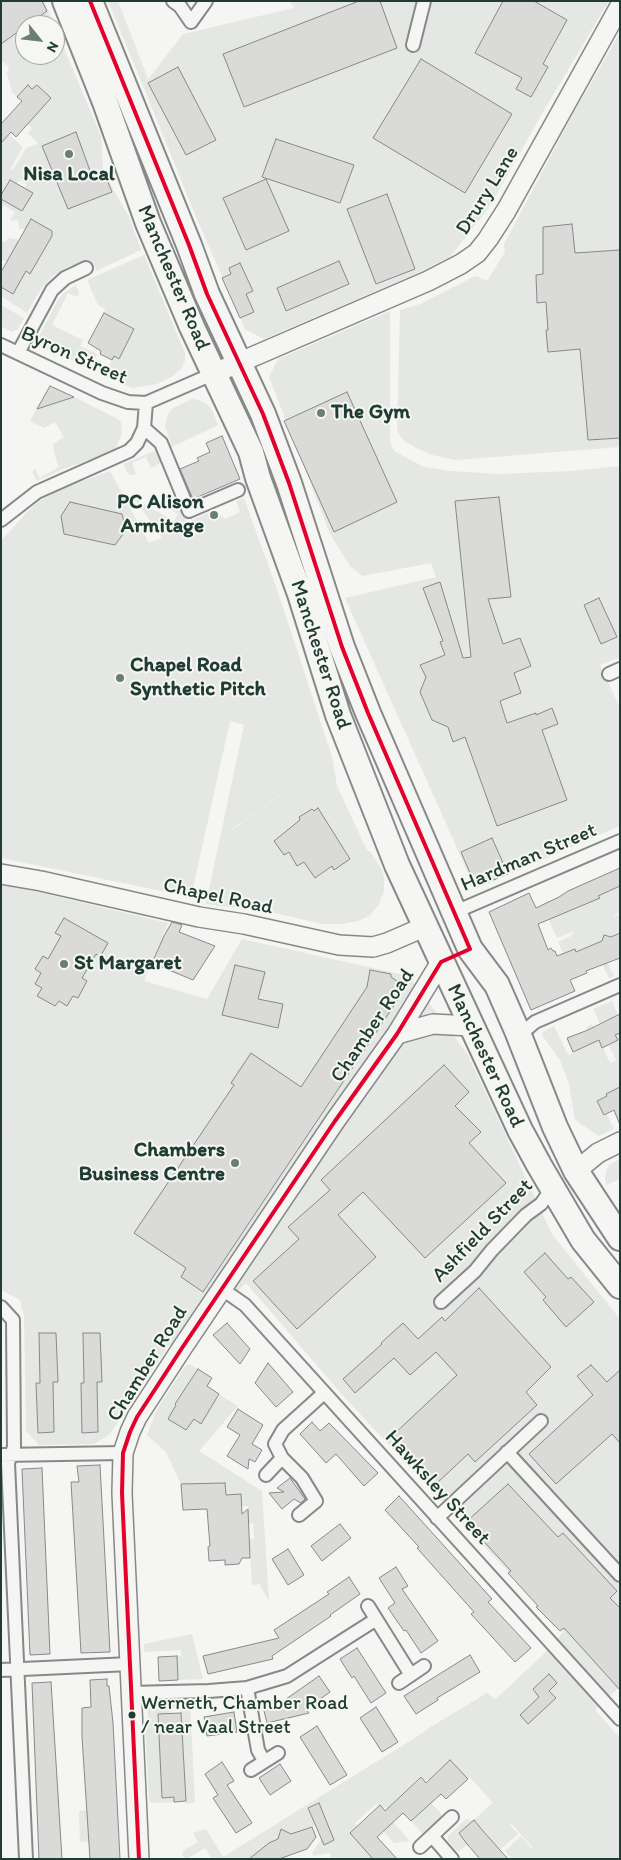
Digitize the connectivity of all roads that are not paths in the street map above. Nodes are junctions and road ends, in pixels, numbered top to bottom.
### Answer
1 (64, 1) edge
2 (90, 1) edge
3 (173, 1) edge
4 (206, 1) edge
5 (424, 1) edge
6 (620, 6) edge
7 (413, 45) dead end
8 (86, 268) dead end
9 (1, 345) edge
10 (18, 353) junction
11 (227, 368) junction
12 (146, 403) junction
13 (144, 428) junction
14 (238, 490) dead end
15 (1, 520) edge
16 (620, 841) edge
17 (1, 874) edge
18 (455, 912) junction
19 (424, 927) junction
20 (470, 949) junction
21 (442, 962) junction
22 (620, 985) edge
23 (470, 1026) junction
24 (518, 1032) junction
25 (396, 1034) junction
26 (620, 1142) edge
27 (565, 1179) junction
28 (620, 1238) edge
29 (616, 1281) edge
30 (222, 1289) junction
31 (441, 1302) dead end
32 (1, 1307) edge
33 (324, 1393) junction
34 (541, 1421) dead end
35 (507, 1452) junction
36 (123, 1453) junction
37 (6, 1455) edge
38 (282, 1458) junction
39 (266, 1475) dead end
40 (299, 1515) dead end
41 (437, 1518) junction
42 (620, 1575) edge
43 (368, 1606) dead end
44 (375, 1620) junction
45 (130, 1664) junction
46 (424, 1666) dead end
47 (17, 1669) junction
48 (1, 1670) edge
49 (411, 1675) junction
50 (399, 1683) dead end
51 (247, 1688) junction
52 (130, 1693) junction
53 (617, 1711) edge
54 (278, 1753) dead end
55 (264, 1761) junction
56 (251, 1770) dead end
57 (452, 1817) dead end
58 (432, 1836) junction
59 (420, 1847) dead end
60 (26, 1859) edge
61 (139, 1859) edge
62 (452, 1859) edge

1 - 11 highway, Manchester Road
2 - 11 highway, Manchester Road
3 - 4 street
5 - 7 street
6 - 11 street, Drury Lane
8 - 10 street
9 - 10 street, Byron Street
10 - 12 street, Byron Street
11 - 12 street, Byron Street
11 - 18 highway, Manchester Road
11 - 19 highway, Manchester Road
12 - 13 street
13 - 14 street
13 - 15 street
16 - 18 street, Hardman Street
17 - 19 street, Chapel Road
18 - 19 highway
18 - 20 highway, Manchester Road
19 - 21 highway, Manchester Road
20 - 21 highway
20 - 24 highway, Manchester Road
21 - 23 highway, Manchester Road
21 - 25 street, Chamber Road
22 - 24 street
23 - 25 street
23 - 27 highway, Manchester Road
24 - 27 highway, Manchester Road
25 - 30 street, Chamber Road
26 - 27 street
27 - 28 highway, Manchester Road
27 - 29 highway, Manchester Road
27 - 31 street, Ashfield Street
30 - 33 street, Hawksley Street
30 - 36 street, Chamber Road
32 - 37 street
33 - 38 street
33 - 41 street, Hawksley Street
34 - 35 street
35 - 41 street
35 - 42 street
36 - 37 street
36 - 45 street, Chamber Road
37 - 47 street
38 - 39 street
38 - 40 street
41 - 53 street, Hawksley Street
43 - 44 street
44 - 49 street
44 - 51 street
45 - 47 street
45 - 52 street, Chamber Road
46 - 49 street
47 - 48 street
47 - 60 street
49 - 50 street
51 - 52 street
51 - 55 street
52 - 61 street, Chamber Road
54 - 55 street
55 - 56 street
57 - 58 street
58 - 59 street
58 - 62 street

